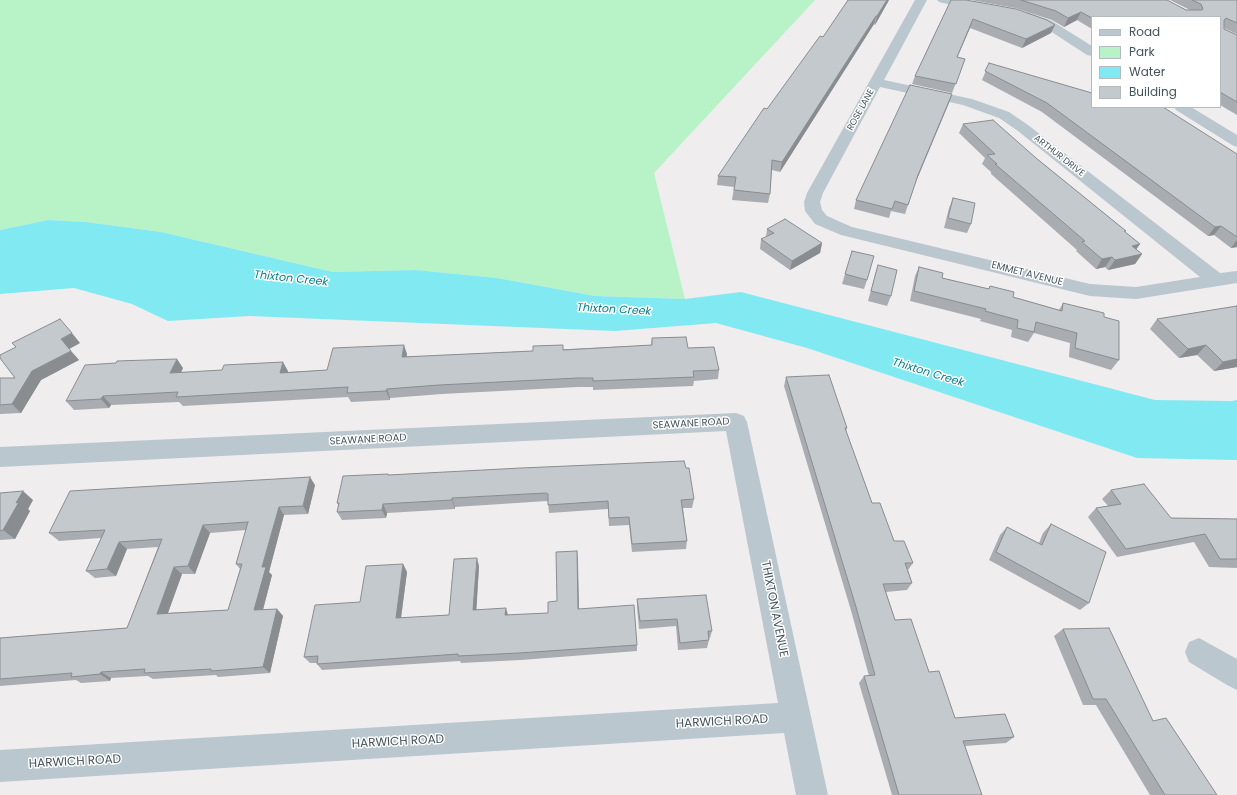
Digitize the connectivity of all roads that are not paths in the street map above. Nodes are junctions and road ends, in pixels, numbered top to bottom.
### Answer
1 (921, 0) edge
2 (943, 0) edge
3 (994, 9) edge
4 (1015, 13) edge
5 (1091, 51) edge
6 (876, 82) junction
7 (1183, 108) edge
8 (1237, 142) edge
9 (821, 220) joint
10 (1237, 277) edge
11 (1216, 280) junction
12 (736, 422) joint
13 (0, 457) edge
14 (1199, 652) dead end
15 (1237, 675) edge
16 (796, 717) junction
17 (0, 766) edge
18 (812, 795) edge

1 - 6 street, ROSE LANE
2 - 3 street
4 - 5 street
6 - 9 street, ROSE LANE
6 - 11 street, ARTHUR DRIVE
7 - 8 street
9 - 11 street, EMMET AVENUE
10 - 11 street, EMMET AVENUE
12 - 13 street, SEAWANE ROAD
12 - 16 street, THIXTON AVENUE
14 - 15 street
16 - 17 street, HARWICH ROAD
16 - 18 street, THIXTON AVENUE

